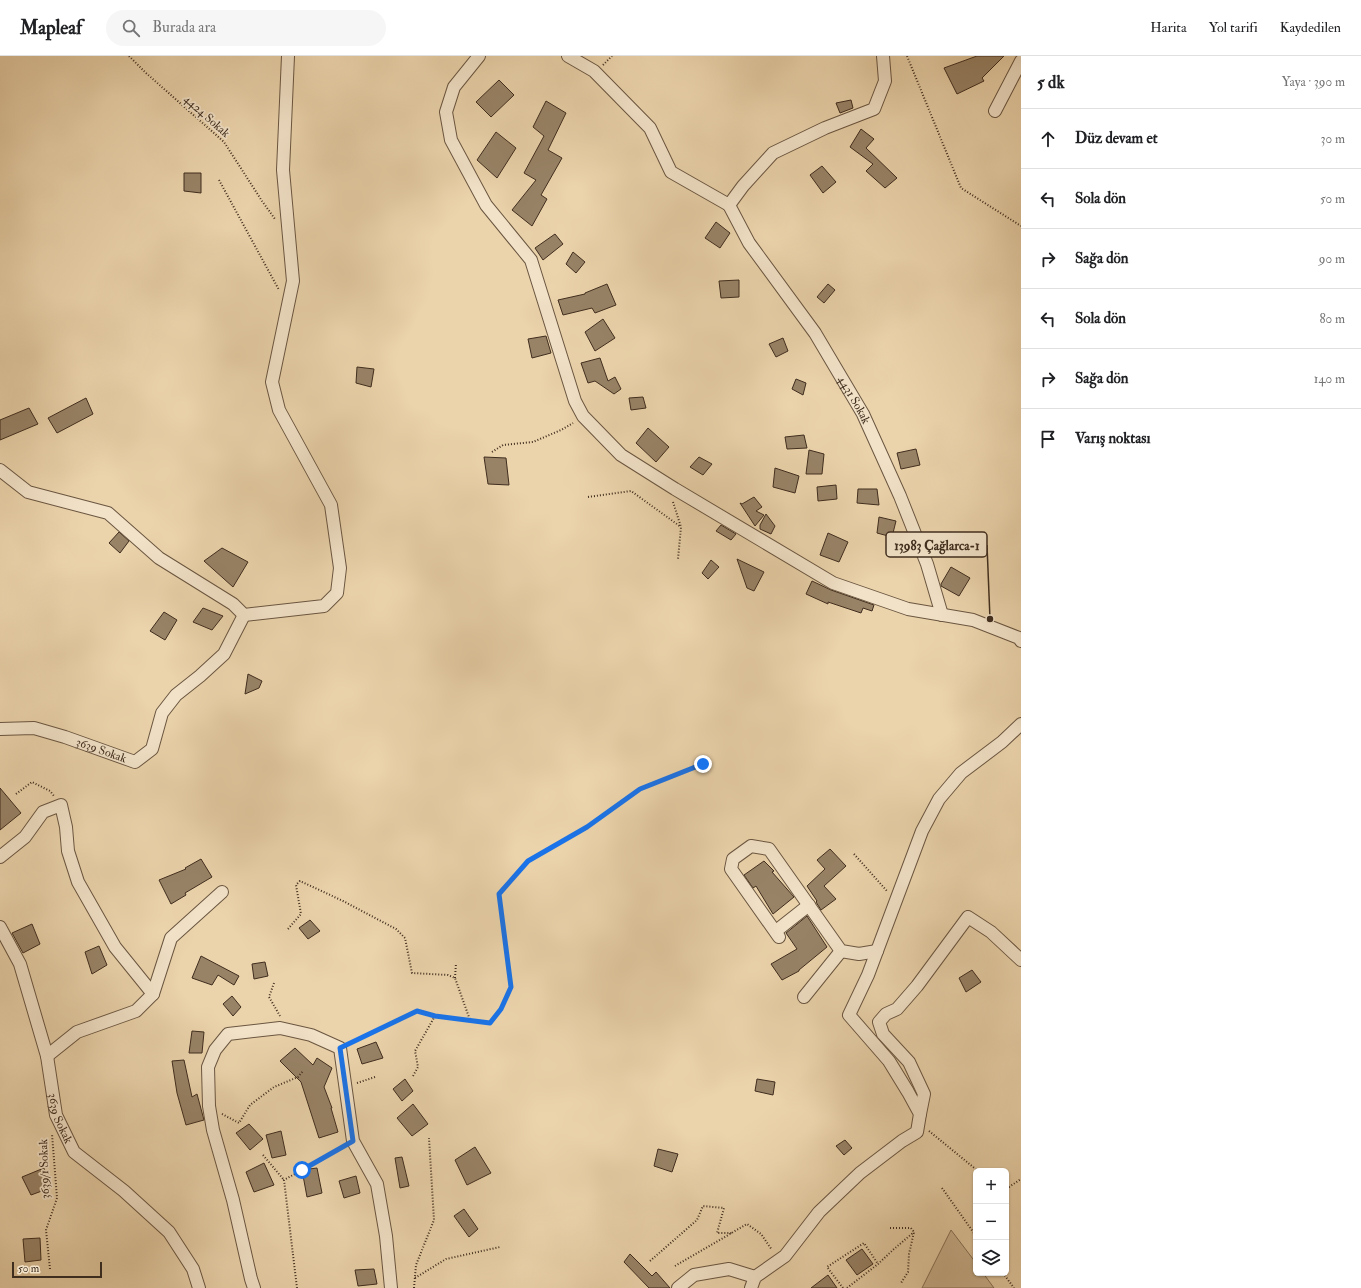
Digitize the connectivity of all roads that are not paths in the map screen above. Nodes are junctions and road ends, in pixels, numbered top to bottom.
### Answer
1 (288, 56) edge
2 (479, 56) edge
3 (568, 56) edge
4 (883, 56) edge
5 (1021, 60) edge
6 (994, 111) dead end
7 (729, 205) junction
8 (0, 470) edge
9 (244, 615) junction
10 (942, 615) junction
11 (1020, 638) edge
12 (1021, 724) edge
13 (0, 729) edge
14 (0, 857) edge
15 (222, 892) dead end
16 (809, 905) junction
17 (0, 927) edge
18 (841, 950) junction
19 (877, 951) junction
20 (1021, 960) edge
21 (153, 994) junction
22 (804, 997) dead end
23 (47, 1056) junction
24 (919, 1119) junction
25 (753, 1282) edge
26 (199, 1288) edge
27 (254, 1288) edge
28 (391, 1288) edge
29 (678, 1288) edge

1 - 9 street
2 - 10 street
3 - 7 street
4 - 7 street
5 - 6 street
7 - 10 street, 4431 Sokak
8 - 9 street
9 - 13 street, 3639 Sokak
10 - 11 street
12 - 19 street
14 - 21 street
15 - 21 street
16 - 16 street
16 - 18 street
17 - 23 street, 3639 Sokak
18 - 19 street
18 - 22 street
19 - 24 street
20 - 24 street
21 - 23 street
23 - 26 street, 3639 Sokak
24 - 25 street
25 - 29 street
27 - 28 street

